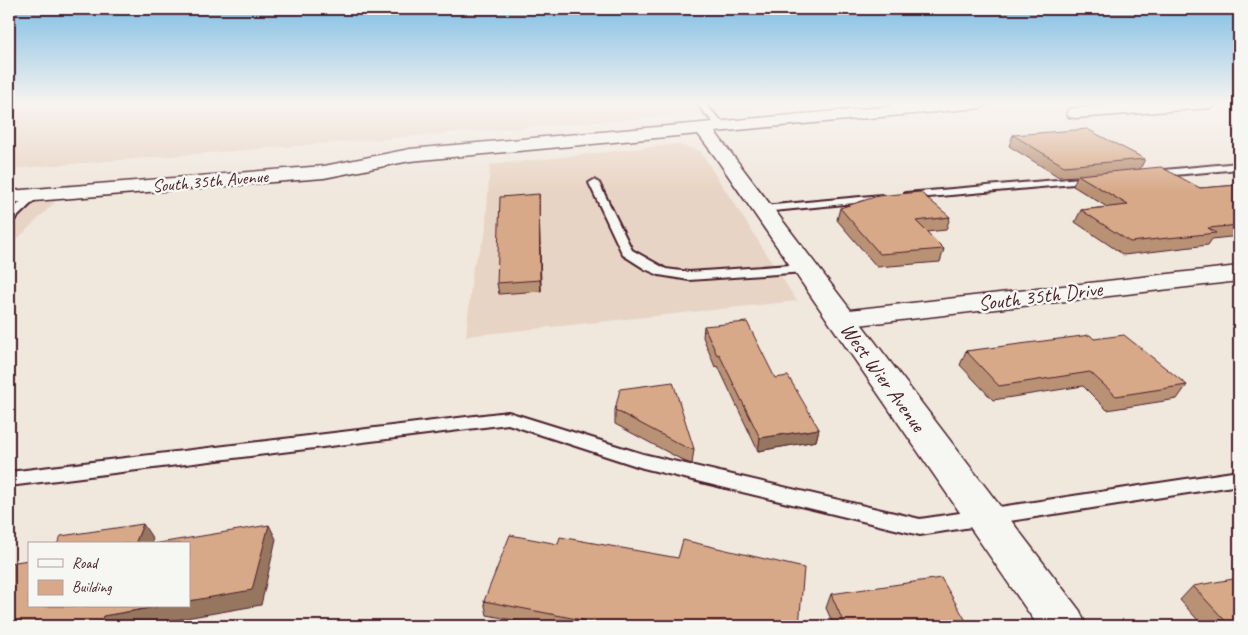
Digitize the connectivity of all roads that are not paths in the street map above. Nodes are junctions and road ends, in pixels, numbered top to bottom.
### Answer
1 (595, 133) edge
2 (716, 133) edge
3 (410, 155) junction
4 (1239, 166) edge
5 (1140, 175) edge
6 (9, 179) edge
7 (1101, 179) edge
8 (594, 183) dead end
9 (34, 195) junction
10 (9, 198) edge
11 (763, 208) junction
12 (9, 219) edge
13 (805, 268) junction
14 (1239, 273) edge
15 (841, 319) junction
16 (1239, 478) edge
17 (9, 479) edge
18 (984, 516) junction
19 (1064, 626) edge

1 - 3 main road, South 35th Avenue
2 - 11 main road, West Wier Avenue
3 - 6 main road, South 35th Avenue
3 - 9 main road, South 35th Avenue
4 - 5 lane
7 - 11 lane
8 - 13 lane
9 - 10 main road, South 35th Avenue
9 - 12 lane
11 - 13 main road, West Wier Avenue
13 - 15 main road, West Wier Avenue
14 - 15 main road, South 35th Drive
15 - 18 main road, West Wier Avenue
16 - 18 lane
17 - 18 lane
18 - 19 main road, West Wier Avenue

